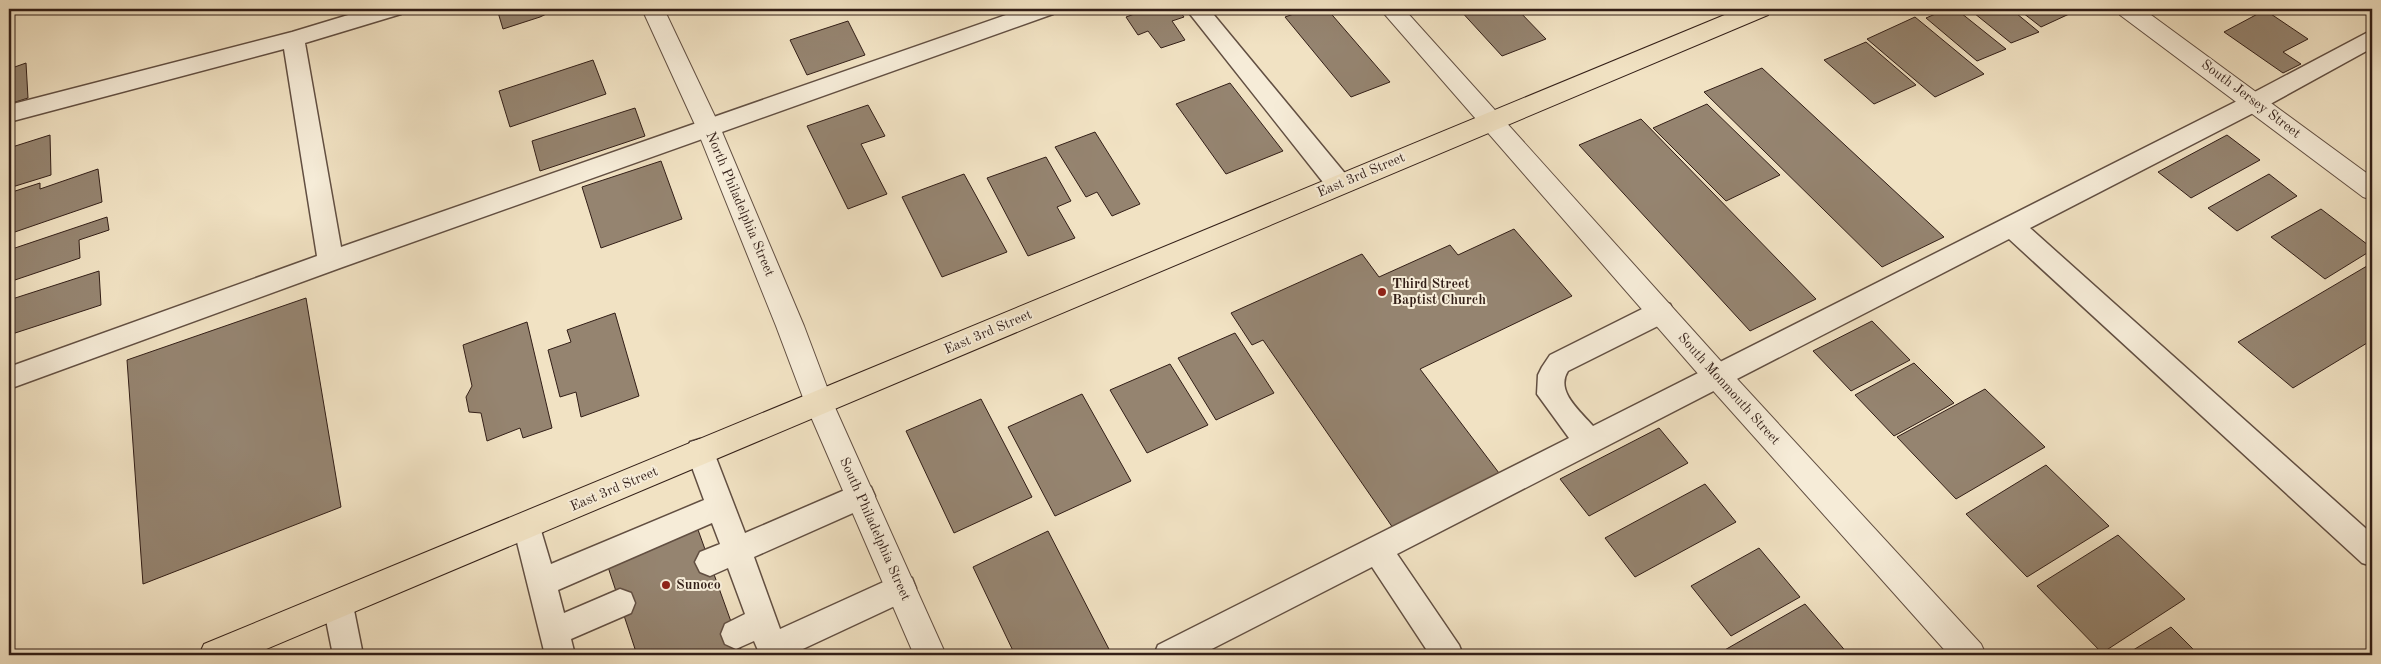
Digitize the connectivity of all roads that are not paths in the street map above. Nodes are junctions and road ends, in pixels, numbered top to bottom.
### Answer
1 (393, 9) edge
2 (653, 9) edge
3 (1197, 9) edge
4 (1391, 9) edge
5 (1760, 9) edge
6 (2128, 9) edge
7 (1034, 10) edge
8 (2372, 38) edge
9 (293, 39) junction
10 (2255, 102) junction
11 (9, 113) edge
12 (1491, 121) junction
13 (708, 128) junction
14 (1339, 184) junction
15 (2372, 190) edge
16 (2012, 226) junction
17 (331, 262) junction
18 (1661, 312) junction
19 (1717, 376) junction
20 (9, 378) edge
21 (819, 403) junction
22 (1589, 442) junction
23 (700, 452) junction
24 (861, 496) junction
25 (720, 506) junction
26 (528, 526) junction
27 (1377, 549) junction
28 (736, 550) junction
29 (2372, 553) edge
30 (710, 562) dead end
31 (541, 583) junction
32 (901, 588) junction
33 (620, 603) dead end
34 (338, 605) junction
35 (736, 634) dead end
36 (770, 641) edge
37 (557, 644) edge
38 (215, 655) edge
39 (348, 655) edge
40 (930, 655) edge
41 (1169, 655) edge
42 (1448, 655) edge
43 (1970, 655) edge

1 - 9 lane
2 - 13 street, North Philadelphia Street
3 - 14 lane
4 - 12 street, South Monmouth Street
5 - 12 main road, East 3rd Street
6 - 10 street, South Jersey Street
7 - 13 lane
8 - 10 lane
9 - 11 lane
9 - 17 lane
10 - 15 street, South Jersey Street
10 - 16 lane
12 - 14 main road, East 3rd Street
12 - 18 street, South Monmouth Street
13 - 17 lane
13 - 21 street, North Philadelphia Street
14 - 21 main road, East 3rd Street
16 - 19 lane
16 - 29 lane
17 - 20 lane
18 - 19 street, South Monmouth Street
18 - 22 lane
19 - 22 lane
19 - 43 street, South Monmouth Street
21 - 23 main road, East 3rd Street
21 - 24 street, South Philadelphia Street
22 - 27 lane
23 - 25 lane
23 - 26 main road, East 3rd Street
24 - 28 lane
24 - 32 street, South Philadelphia Street
25 - 28 lane
25 - 31 lane
26 - 31 lane
26 - 34 main road, East 3rd Street
27 - 41 lane
27 - 42 lane
28 - 30 lane
28 - 36 lane
31 - 37 lane
32 - 36 lane
32 - 40 street, South Philadelphia Street
33 - 37 lane
34 - 38 main road, East 3rd Street
34 - 39 lane
35 - 36 lane

